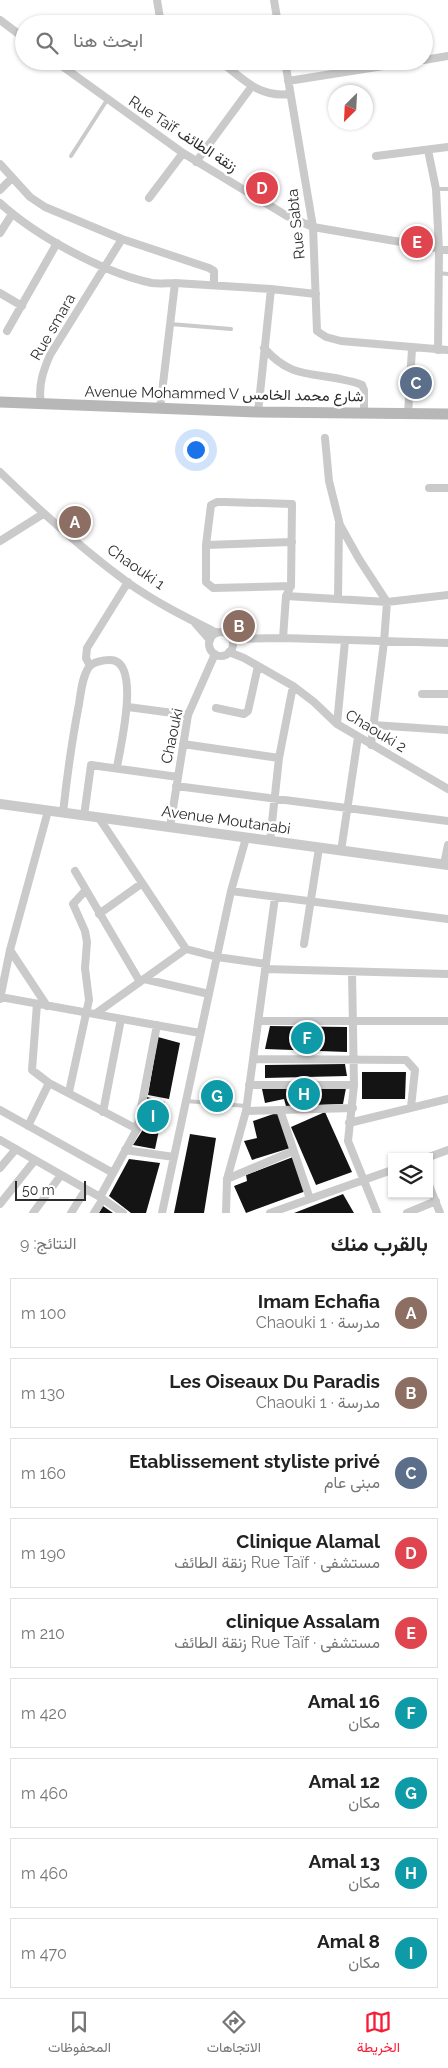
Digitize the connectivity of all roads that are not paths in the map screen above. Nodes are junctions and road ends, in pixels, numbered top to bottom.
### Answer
1 (157, 0) edge
2 (274, 0) edge
3 (160, 15) edge
4 (276, 15) edge
5 (0, 20) edge
6 (15, 31) edge
7 (448, 56) edge
8 (433, 58) edge
9 (67, 70) edge
10 (232, 70) edge
11 (286, 70) edge
12 (358, 70) edge
13 (288, 81) junction
14 (252, 86) junction
15 (290, 94) junction
16 (108, 100) junction
17 (448, 147) edge
18 (428, 150) junction
19 (183, 153) junction
20 (71, 156) dead end
21 (376, 156) dead end
22 (196, 162) junction
23 (0, 164) edge
24 (12, 178) junction
25 (436, 189) junction
26 (448, 189) edge
27 (0, 190) edge
28 (149, 198) dead end
29 (0, 203) edge
30 (12, 214) junction
31 (313, 227) junction
32 (0, 233) edge
33 (122, 239) junction
34 (57, 243) junction
35 (439, 250) junction
36 (448, 250) edge
37 (104, 267) junction
38 (438, 273) junction
39 (448, 274) edge
40 (175, 283) junction
41 (214, 285) junction
42 (271, 289) junction
43 (0, 293) edge
44 (316, 294) junction
45 (22, 306) junction
46 (170, 324) junction
47 (231, 329) dead end
48 (7, 331) dead end
49 (264, 348) junction
50 (412, 349) junction
51 (438, 350) junction
52 (448, 350) edge
53 (0, 402) edge
54 (41, 404) junction
55 (160, 409) junction
56 (258, 412) junction
57 (364, 413) junction
58 (408, 414) junction
59 (448, 414) edge
60 (325, 438) dead end
61 (0, 472) edge
62 (429, 488) dead end
63 (448, 488) edge
64 (44, 514) junction
65 (339, 520) junction
66 (0, 541) edge
67 (292, 542) junction
68 (206, 545) junction
69 (128, 582) junction
70 (290, 586) junction
71 (448, 595) edge
72 (286, 596) junction
73 (338, 598) junction
74 (387, 602) junction
75 (192, 620) junction
76 (217, 632) junction
77 (283, 638) junction
78 (231, 639) junction
79 (210, 640) junction
80 (345, 640) junction
81 (384, 642) junction
82 (448, 643) edge
83 (229, 652) junction
84 (215, 654) junction
85 (244, 658) junction
86 (90, 666) junction
87 (258, 666) junction
88 (292, 686) junction
89 (422, 694) dead end
90 (448, 694) edge
91 (128, 707) junction
92 (216, 708) dead end
93 (188, 715) junction
94 (337, 724) junction
95 (373, 726) junction
96 (448, 730) edge
97 (358, 737) junction
98 (183, 744) junction
99 (371, 745) junction
100 (280, 758) junction
101 (117, 768) junction
102 (177, 782) junction
103 (448, 789) edge
104 (274, 800) junction
105 (0, 804) edge
106 (349, 807) junction
107 (48, 811) junction
108 (62, 813) junction
109 (84, 816) junction
110 (99, 818) junction
111 (448, 821) edge
112 (170, 827) junction
113 (246, 838) junction
114 (270, 841) junction
115 (448, 845) edge
116 (319, 848) junction
117 (341, 850) junction
118 (446, 865) edge
119 (75, 872) dead end
120 (141, 884) junction
121 (85, 890) junction
122 (231, 891) junction
123 (275, 897) junction
124 (310, 902) junction
125 (99, 914) junction
126 (448, 919) edge
127 (304, 944) dead end
128 (186, 949) junction
129 (10, 950) junction
130 (217, 957) junction
131 (265, 967) junction
132 (352, 972) junction
133 (448, 974) edge
134 (142, 981) junction
135 (209, 994) junction
136 (0, 998) edge
137 (37, 1004) junction
138 (47, 1006) junction
139 (86, 1013) junction
140 (95, 1014) junction
141 (121, 1019) junction
142 (258, 1021) junction
143 (353, 1021) junction
144 (448, 1021) edge
145 (157, 1025) junction
146 (200, 1033) junction
147 (354, 1058) junction
148 (253, 1059) junction
149 (49, 1083) junction
150 (250, 1085) junction
151 (354, 1085) junction
152 (69, 1092) junction
153 (448, 1098) edge
154 (186, 1101) junction
155 (411, 1107) junction
156 (353, 1108) junction
157 (246, 1109) junction
158 (0, 1110) edge
159 (280, 1110) junction
160 (102, 1112) junction
161 (349, 1123) junction
162 (28, 1126) junction
163 (137, 1129) junction
164 (0, 1140) edge
165 (16, 1149) junction
166 (125, 1150) junction
167 (448, 1150) edge
168 (293, 1151) junction
169 (433, 1156) edge
170 (174, 1157) junction
171 (35, 1160) junction
172 (0, 1168) edge
173 (388, 1171) edge
174 (113, 1173) junction
175 (61, 1175) junction
176 (227, 1180) junction
177 (362, 1180) junction
178 (86, 1189) junction
179 (433, 1194) edge
180 (102, 1198) junction
181 (310, 1199) junction
182 (436, 1201) junction
183 (0, 1204) edge
184 (33, 1213) edge
185 (70, 1213) edge
186 (94, 1213) edge
187 (123, 1213) edge
188 (162, 1213) edge
189 (226, 1213) edge
190 (270, 1213) edge
191 (377, 1213) edge
192 (407, 1213) edge
193 (440, 1213) edge

1 - 3 street
2 - 4 street
5 - 6 street
7 - 8 street
9 - 16 street, Rue Taïf زنقة الطائف
10 - 14 street
11 - 13 street, Rue Sabta
12 - 13 street
13 - 15 street, Rue Sabta
14 - 15 street
14 - 22 street
15 - 31 street, Rue Sabta
16 - 19 street, Rue Taïf زنقة الطائف
16 - 20 lane
17 - 18 street
18 - 21 street
18 - 25 street
19 - 22 street, Rue Taïf زنقة الطائف
19 - 28 street
22 - 31 street, Rue Taïf زنقة الطائف
23 - 24 street
24 - 27 street
24 - 33 street
25 - 26 lane
25 - 35 street
29 - 30 street
30 - 32 street
30 - 34 street
31 - 35 street, Rue Taïf زنقة الطائف
31 - 44 street, Rue Sabta
33 - 37 street, Rue smara
33 - 41 street
34 - 37 street
34 - 45 street
35 - 36 street, Rue Taïf زنقة الطائف
35 - 38 street
37 - 40 street
37 - 54 street, Rue smara
38 - 39 lane
38 - 51 street
40 - 41 street
40 - 46 street
41 - 42 street
42 - 44 street
42 - 49 street
43 - 45 street
44 - 50 street, Rue Sabta
45 - 48 street
46 - 47 lane
46 - 55 street
49 - 56 street
49 - 57 street
50 - 51 street
50 - 58 street
51 - 52 street
53 - 54 main road, Avenue Mohammed V شارع محمد الخامس
54 - 55 main road, Avenue Mohammed V شارع محمد الخامس
55 - 56 main road, Avenue Mohammed V شارع محمد الخامس
56 - 57 main road, Avenue Mohammed V شارع محمد الخامس
57 - 58 main road, Avenue Mohammed V شارع محمد الخامس
58 - 59 main road, Avenue Mohammed V شارع محمد الخامس
60 - 65 street
61 - 64 street, Chaouki 1
62 - 63 street
64 - 66 street
64 - 69 street, Chaouki 1
65 - 73 street
65 - 74 street
67 - 68 street
67 - 68 street
67 - 70 street
68 - 70 street
69 - 75 street, Chaouki 1
69 - 86 street
70 - 72 street
71 - 74 street
72 - 73 street
72 - 77 street
73 - 74 street
74 - 81 street
75 - 76 street, Chaouki 1
75 - 79 street, Chaouki 1
76 - 78 street
76 - 79 street
77 - 78 street
77 - 80 street
78 - 83 street
78 - 85 street, Chaouki 2
79 - 84 street
80 - 81 street
80 - 94 street
81 - 82 street
81 - 95 street
83 - 84 street
83 - 85 street, Chaouki 2
84 - 93 street, Chaouki
85 - 87 street, Chaouki 2
86 - 91 street
86 - 108 street
87 - 88 street, Chaouki 2
87 - 92 street
88 - 94 street, Chaouki 2
88 - 100 street
89 - 90 street
91 - 93 street
91 - 101 street
93 - 98 street, Chaouki
94 - 97 street, Chaouki 2
95 - 96 street
95 - 99 street
97 - 99 street, Chaouki 2
97 - 106 street
98 - 100 street
98 - 102 street, Chaouki
99 - 103 street, Chaouki 2
100 - 104 street
101 - 102 street
101 - 109 street
102 - 104 street
102 - 112 street, Chaouki
104 - 106 street
104 - 114 street
105 - 107 street, Avenue Moutanabi
106 - 111 street
106 - 117 street
107 - 108 street, Avenue Moutanabi
107 - 129 street
108 - 109 street, Avenue Moutanabi
109 - 110 street, Avenue Moutanabi
110 - 112 street, Avenue Moutanabi
110 - 120 street
112 - 113 street, Avenue Moutanabi
113 - 114 street, Avenue Moutanabi
113 - 122 street
114 - 116 street, Avenue Moutanabi
115 - 118 street
116 - 117 street, Avenue Moutanabi
116 - 124 street
117 - 118 street, Avenue Moutanabi
119 - 121 street
120 - 125 street
120 - 128 street
121 - 125 street
121 - 139 street
122 - 123 street
122 - 130 street
123 - 124 street
123 - 131 street
124 - 126 street
124 - 127 street
125 - 134 street
128 - 130 street
128 - 134 street
129 - 136 street
129 - 138 street
130 - 131 street
130 - 135 street
131 - 132 street
131 - 142 street
132 - 133 street
132 - 143 street
134 - 135 street
134 - 140 street
135 - 146 street
136 - 137 street
137 - 138 street
137 - 149 street
138 - 139 street
139 - 140 street
139 - 152 street
140 - 141 street
141 - 145 street
141 - 160 street
142 - 143 street
142 - 148 street
143 - 144 street
143 - 147 street
145 - 146 street
145 - 163 street
146 - 154 street
147 - 148 street
147 - 151 street
147 - 155 street
148 - 150 street
149 - 152 street
149 - 162 street
150 - 151 street
150 - 157 street
151 - 156 street
152 - 160 street
153 - 155 street
154 - 157 lane
154 - 170 street
155 - 161 street
156 - 159 street
156 - 161 street
157 - 159 street
157 - 176 street
158 - 162 street
159 - 168 street
160 - 163 street
161 - 177 street
162 - 174 street
163 - 166 street
164 - 165 street
165 - 171 street
165 - 172 street
166 - 170 street
166 - 174 street
167 - 169 street
168 - 176 street
168 - 181 street
170 - 188 street
171 - 175 street
171 - 183 street
173 - 177 street
174 - 180 street
175 - 178 street
175 - 184 street
176 - 189 street
177 - 181 street
177 - 191 street
178 - 180 street
178 - 185 street
179 - 182 street
180 - 186 street
180 - 187 street
181 - 190 street
182 - 192 street
182 - 193 street

